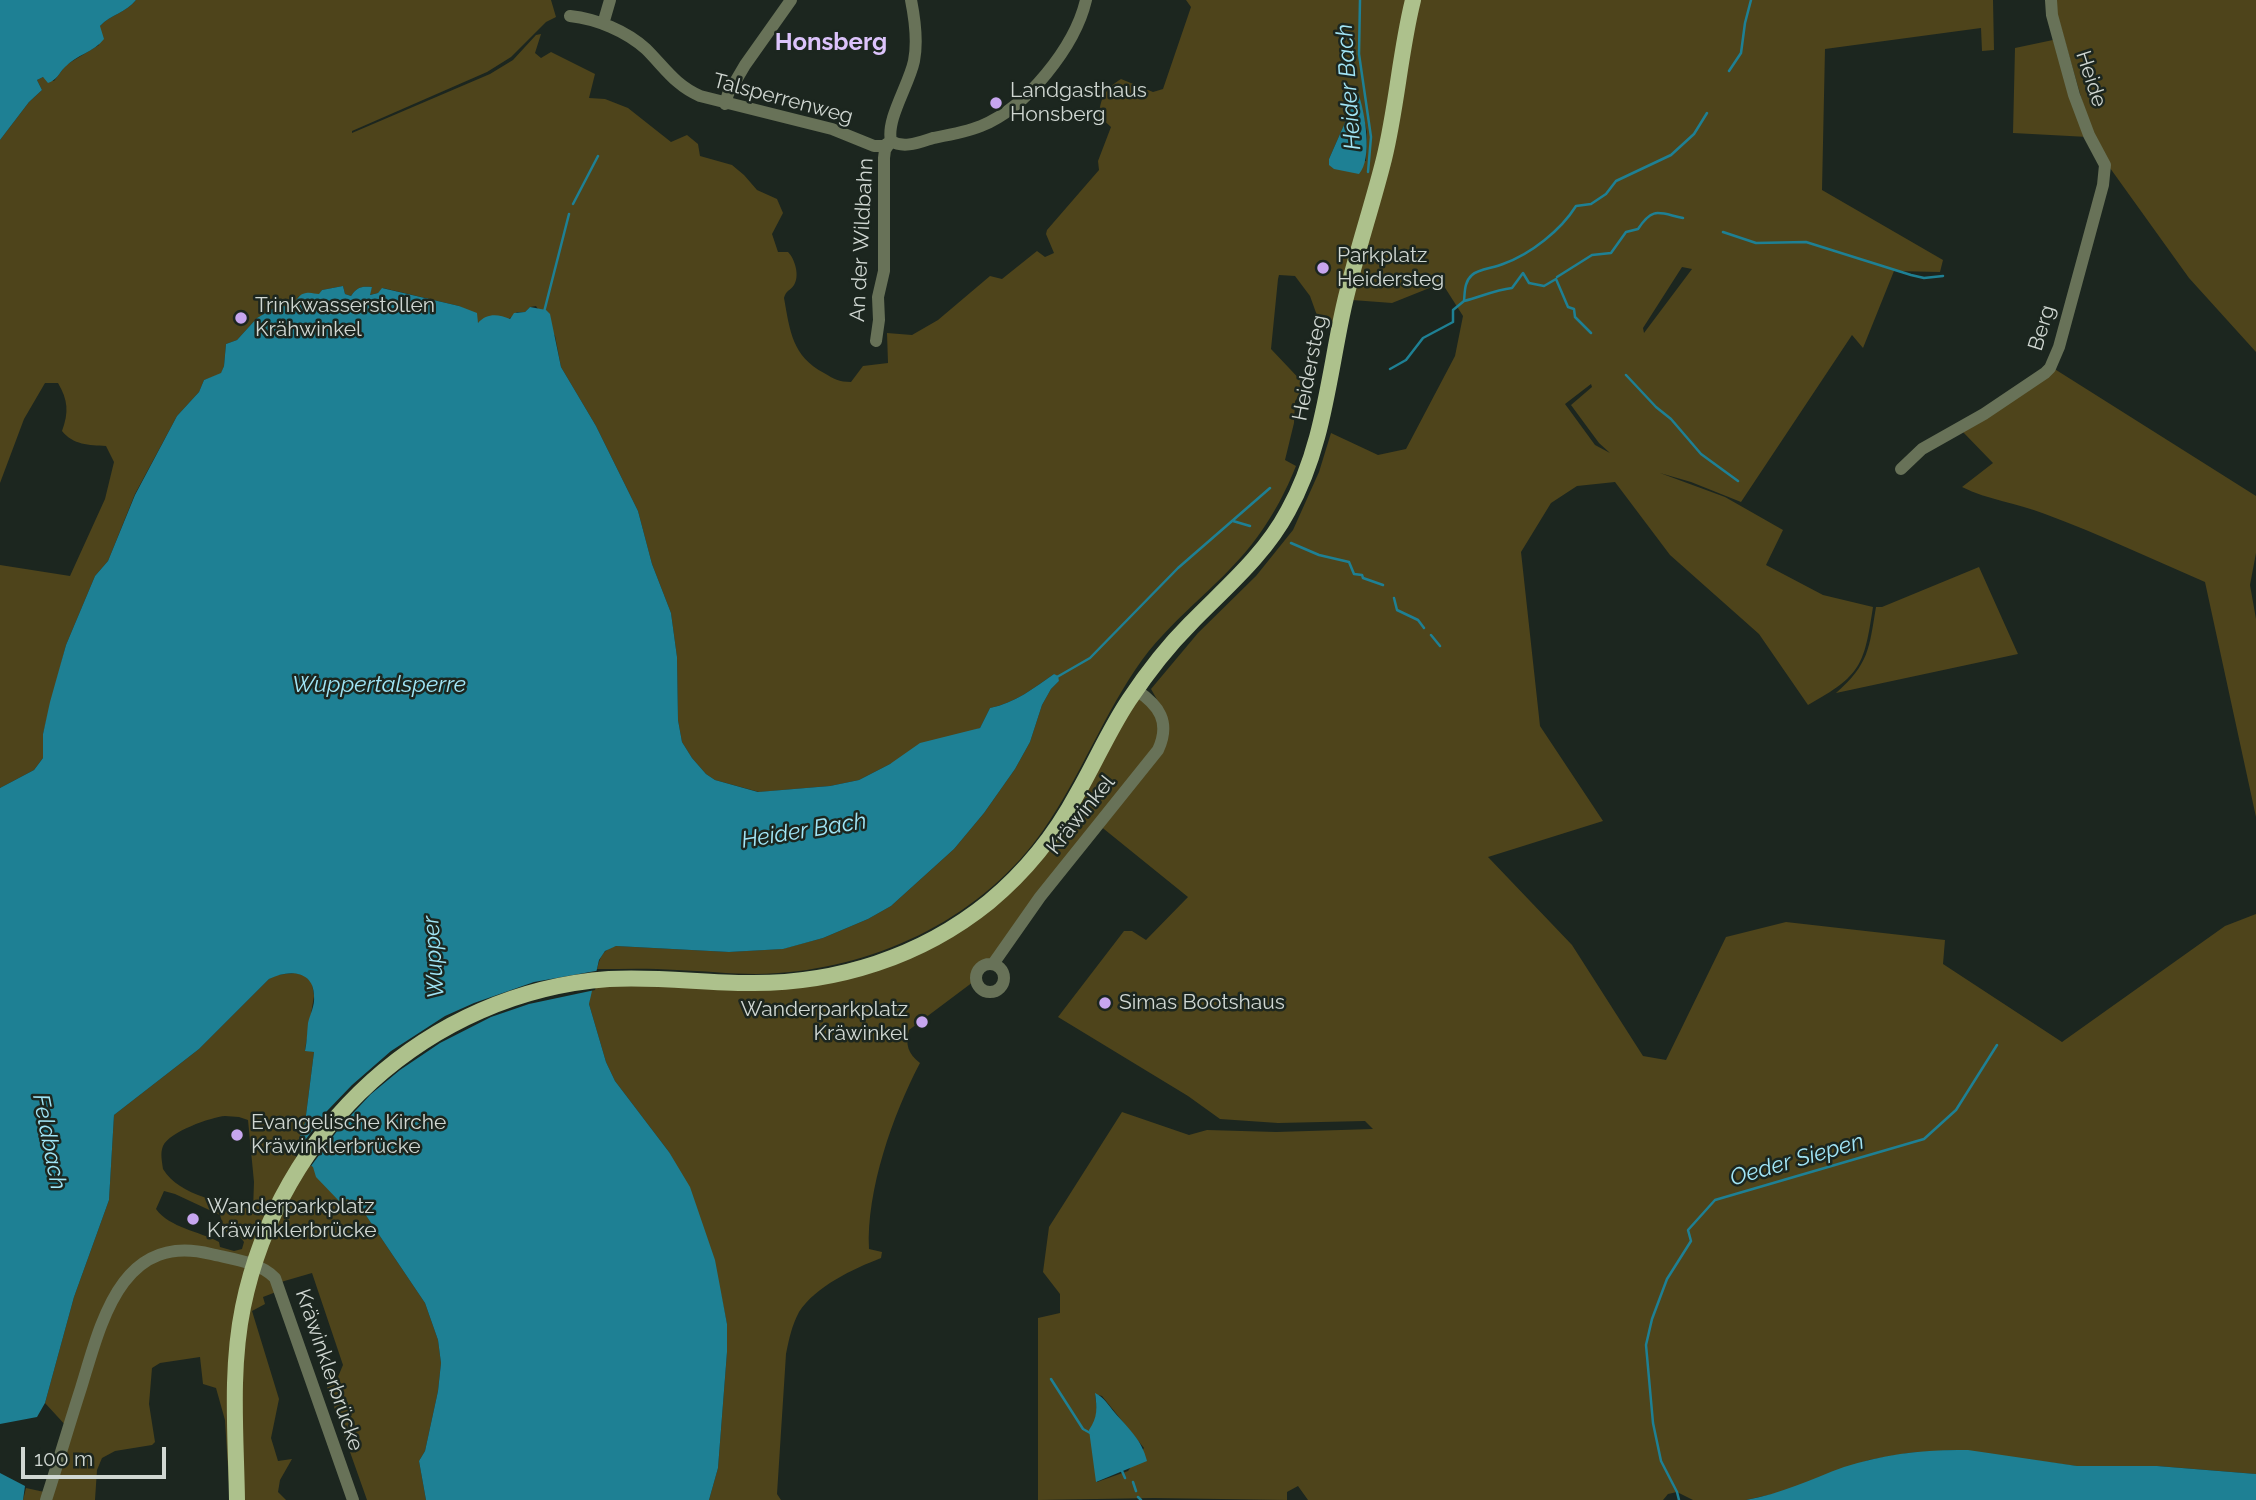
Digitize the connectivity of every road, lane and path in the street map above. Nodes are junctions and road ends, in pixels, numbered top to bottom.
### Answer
1 (610, 0) edge
2 (792, 0) edge
3 (911, 0) edge
4 (1086, 0) edge
5 (1413, 0) edge
6 (2051, 0) edge
7 (570, 16) dead end
8 (603, 24) junction
9 (725, 104) junction
10 (891, 142) junction
11 (2105, 165) joint
12 (876, 341) dead end
13 (1901, 469) dead end
14 (1136, 690) junction
15 (993, 964) dead end
16 (253, 1265) junction
17 (46, 1500) edge
18 (237, 1500) edge
19 (353, 1500) edge

1 - 8 street
2 - 9 street
3 - 10 street, An der Wildbahn
4 - 10 street, Talsperrenweg
5 - 14 main road, Heidersteg
6 - 11 street, Heide
7 - 8 street, Talsperrenweg
8 - 9 street, Talsperrenweg
9 - 10 street, Talsperrenweg
10 - 12 street, An der Wildbahn
11 - 13 street, Berg
14 - 15 street, Kräwinkel
14 - 16 main road, Heidersteg
16 - 17 street
16 - 18 main road, Heidersteg
16 - 19 street, Kräwinklerbrücke

